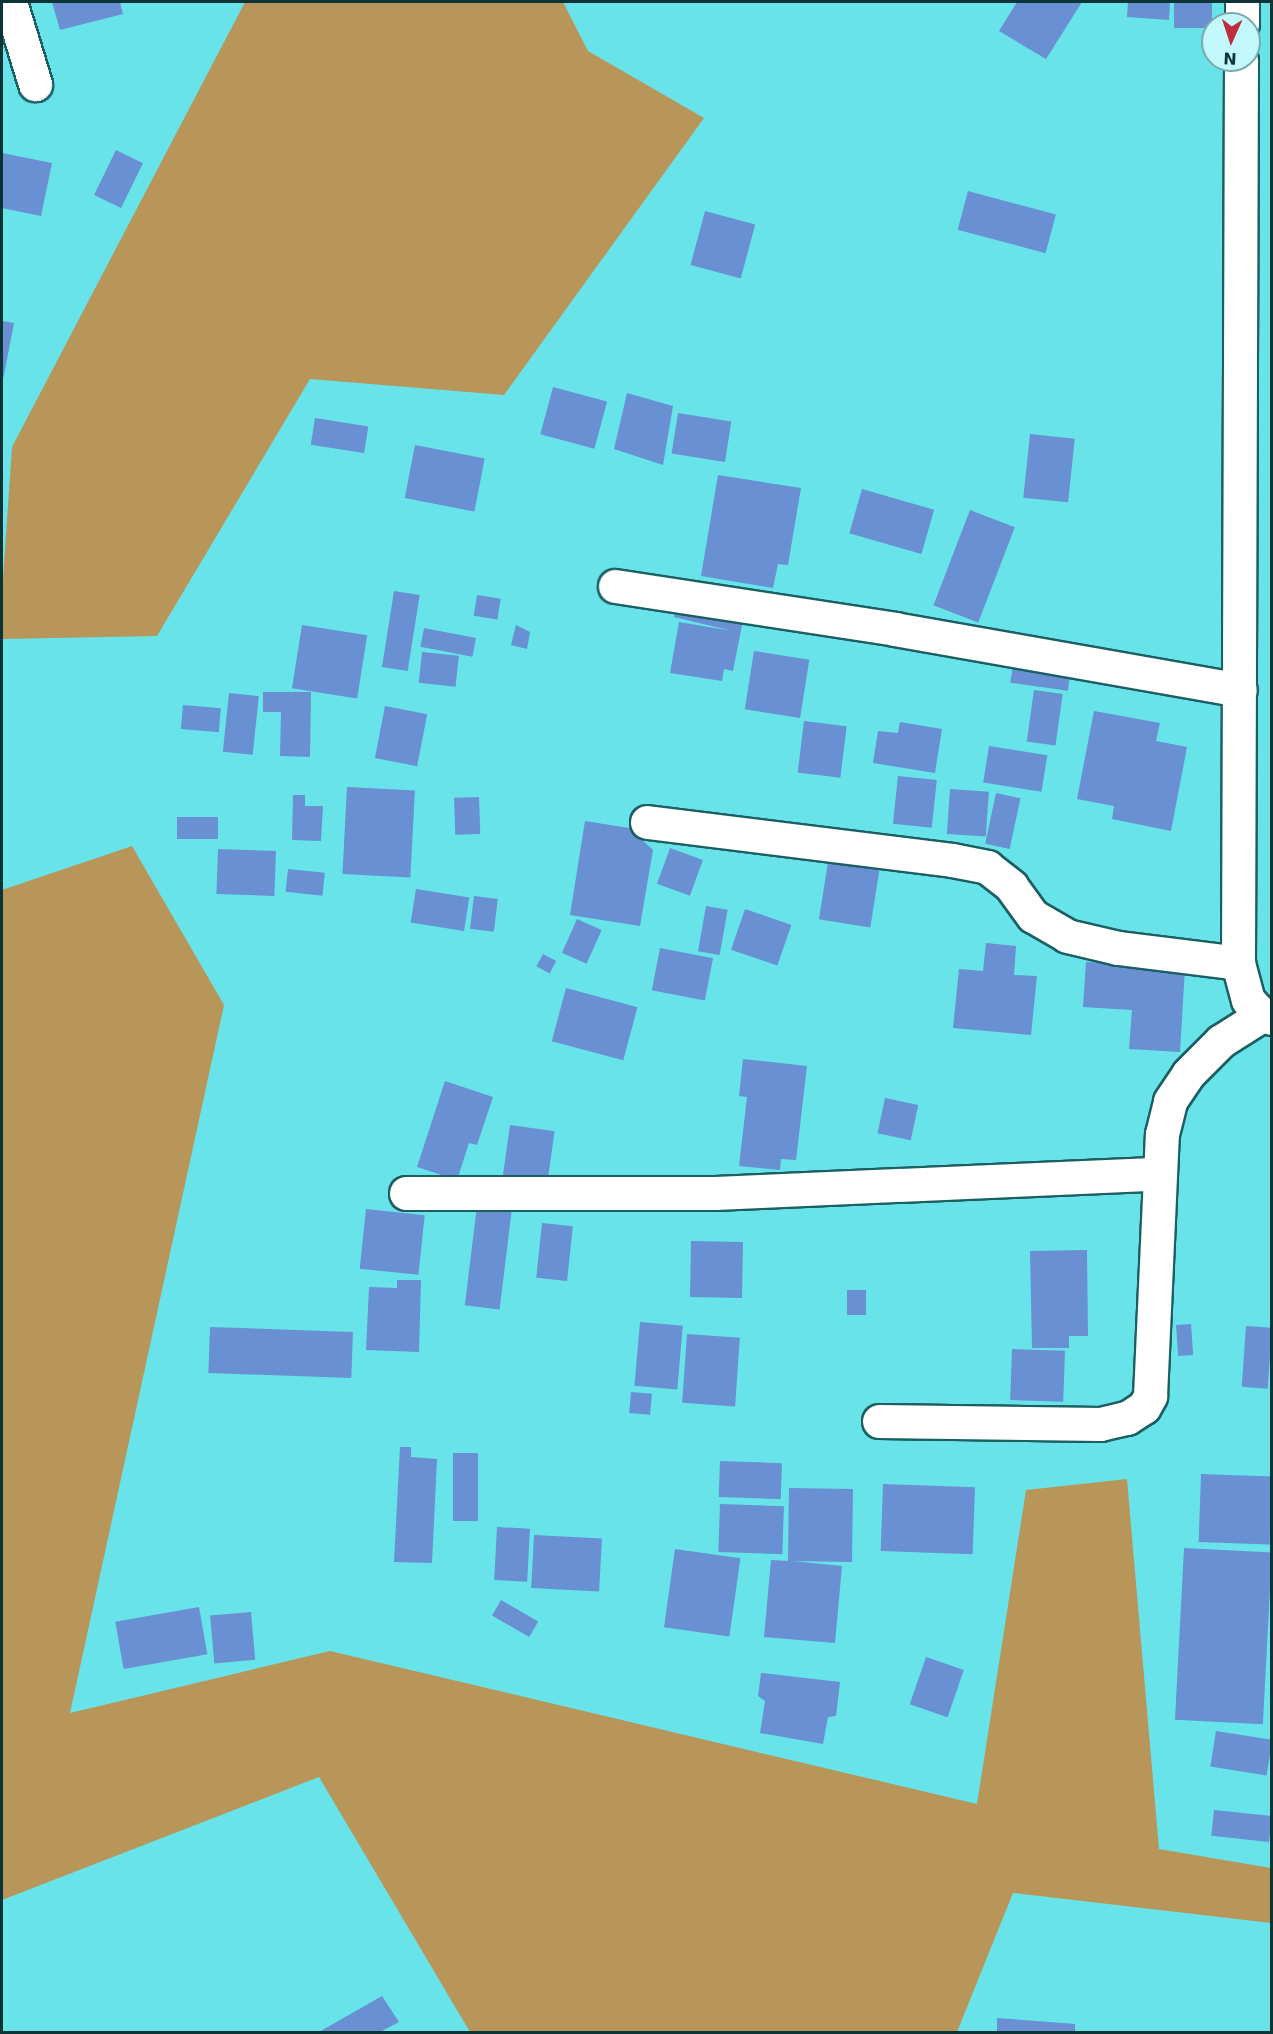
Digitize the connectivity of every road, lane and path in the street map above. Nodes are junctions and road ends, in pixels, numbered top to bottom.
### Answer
1 (10, 2) edge
2 (1241, 72) edge
3 (35, 84) dead end
4 (615, 586) dead end
5 (1240, 690) junction
6 (647, 822) dead end
7 (1238, 963) junction
8 (1267, 1016) edge
9 (1159, 1174) junction
10 (406, 1193) dead end
11 (879, 1421) dead end

1 - 3 street
2 - 5 street
4 - 5 street
5 - 7 street
6 - 7 street
7 - 8 street
8 - 9 street
9 - 10 street
9 - 11 street

